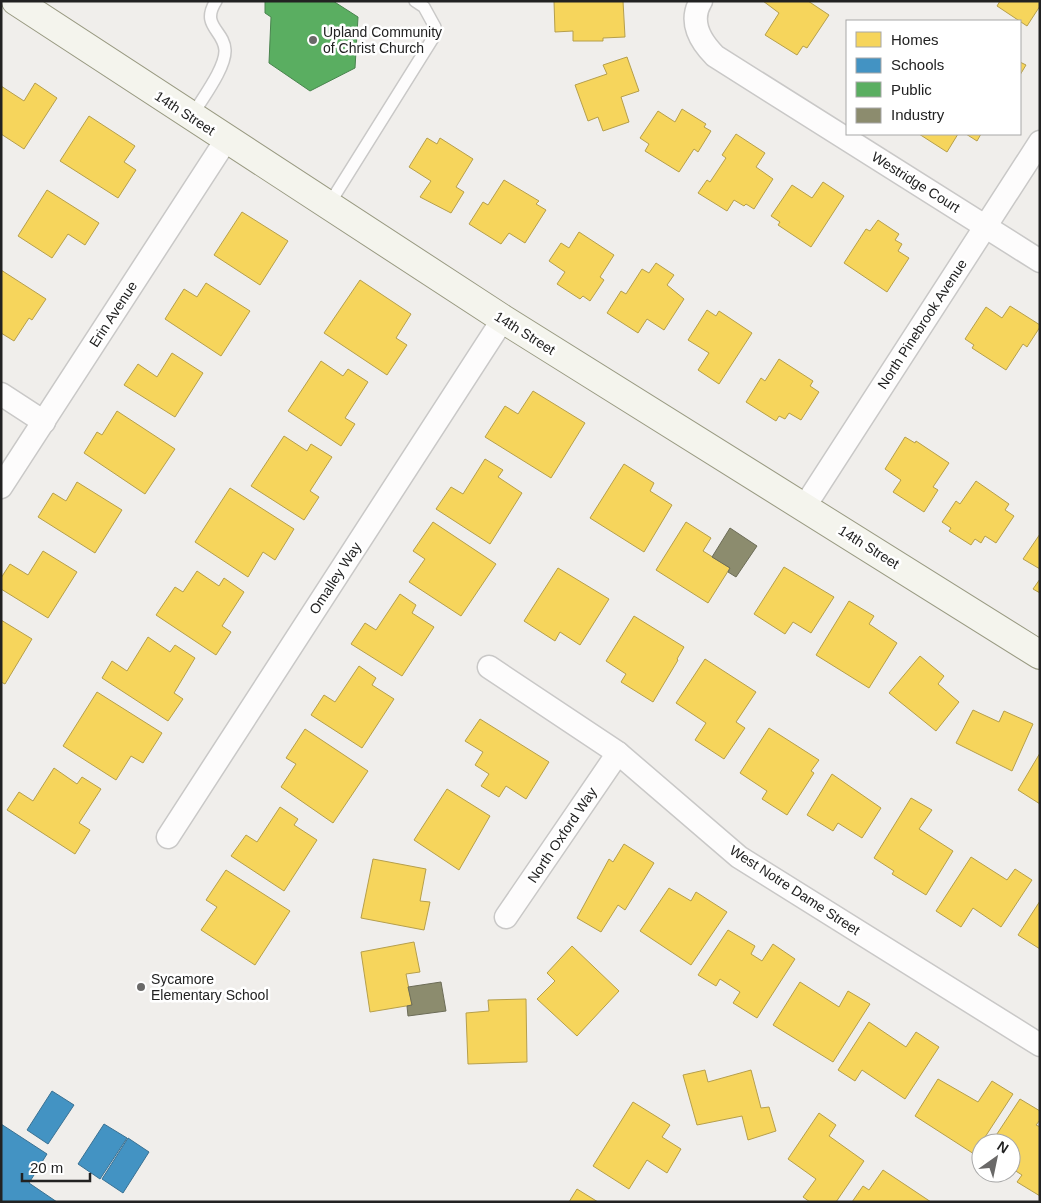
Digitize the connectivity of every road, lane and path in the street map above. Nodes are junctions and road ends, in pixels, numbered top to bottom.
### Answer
1 (16, 1) edge
2 (216, 1) edge
3 (415, 1) edge
4 (701, 1) edge
5 (191, 118) junction
6 (226, 140) junction
7 (1040, 142) edge
8 (328, 206) junction
9 (986, 226) junction
10 (1040, 261) edge
11 (502, 319) junction
12 (1, 394) edge
13 (44, 422) junction
14 (1, 488) edge
15 (805, 506) junction
16 (1040, 655) edge
17 (489, 667) dead end
18 (618, 753) junction
19 (168, 837) dead end
20 (506, 917) dead end
21 (1040, 1045) edge

1 - 5 street, 14th Street
2 - 5 lane
3 - 8 lane
4 - 9 street, Westridge Court
5 - 6 street, 14th Street
6 - 8 street, 14th Street
6 - 13 street, Erin Avenue
7 - 9 street, North Pinebrook Avenue
8 - 11 street, 14th Street
9 - 10 street, Westridge Court
9 - 15 street, North Pinebrook Avenue
11 - 15 street, 14th Street
11 - 19 street, Omalley Way
12 - 13 street
13 - 14 street, Erin Avenue
15 - 16 street, 14th Street
17 - 18 street, West Notre Dame Street
18 - 20 street, North Oxford Way
18 - 21 street, West Notre Dame Street

